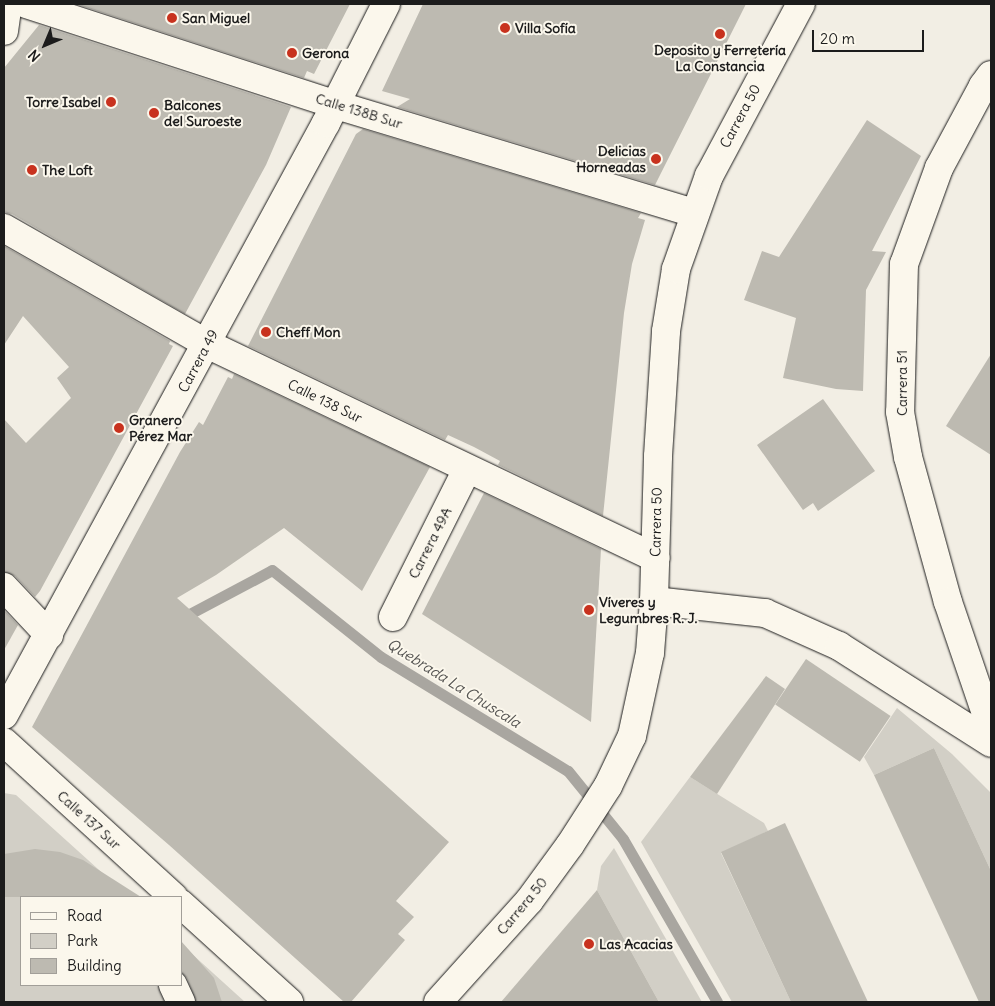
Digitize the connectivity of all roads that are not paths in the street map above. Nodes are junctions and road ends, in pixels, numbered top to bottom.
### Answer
1 (8, 4) edge
2 (26, 4) edge
3 (386, 4) edge
4 (800, 4) edge
5 (4, 30) edge
6 (991, 75) edge
7 (336, 105) junction
8 (694, 213) junction
9 (4, 228) edge
10 (207, 344) junction
11 (466, 469) junction
12 (656, 558) junction
13 (4, 587) edge
14 (654, 601) junction
15 (393, 617) dead end
16 (49, 635) junction
17 (4, 715) edge
18 (991, 728) edge
19 (4, 742) edge
20 (991, 743) edge
21 (173, 896) edge
22 (182, 905) edge
23 (173, 986) edge
24 (181, 1002) edge
25 (289, 1002) edge
26 (438, 1002) edge

1 - 5 street
2 - 7 street, Calle 138B Sur
3 - 7 street, Carrera 49
4 - 8 street, Carrera 50
6 - 18 street, Carrera 51
7 - 8 street, Calle 138B Sur
7 - 10 street, Carrera 49
8 - 12 street, Carrera 50
9 - 10 street, Calle 138 Sur
10 - 11 street, Calle 138 Sur
10 - 16 street, Carrera 49
11 - 12 street, Calle 138 Sur
11 - 15 street, Carrera 49A
12 - 14 street, Carrera 50
13 - 16 street
14 - 20 street
14 - 26 street, Carrera 50
16 - 17 street, Carrera 49
19 - 21 street, Calle 137 Sur
22 - 25 street
23 - 24 street

